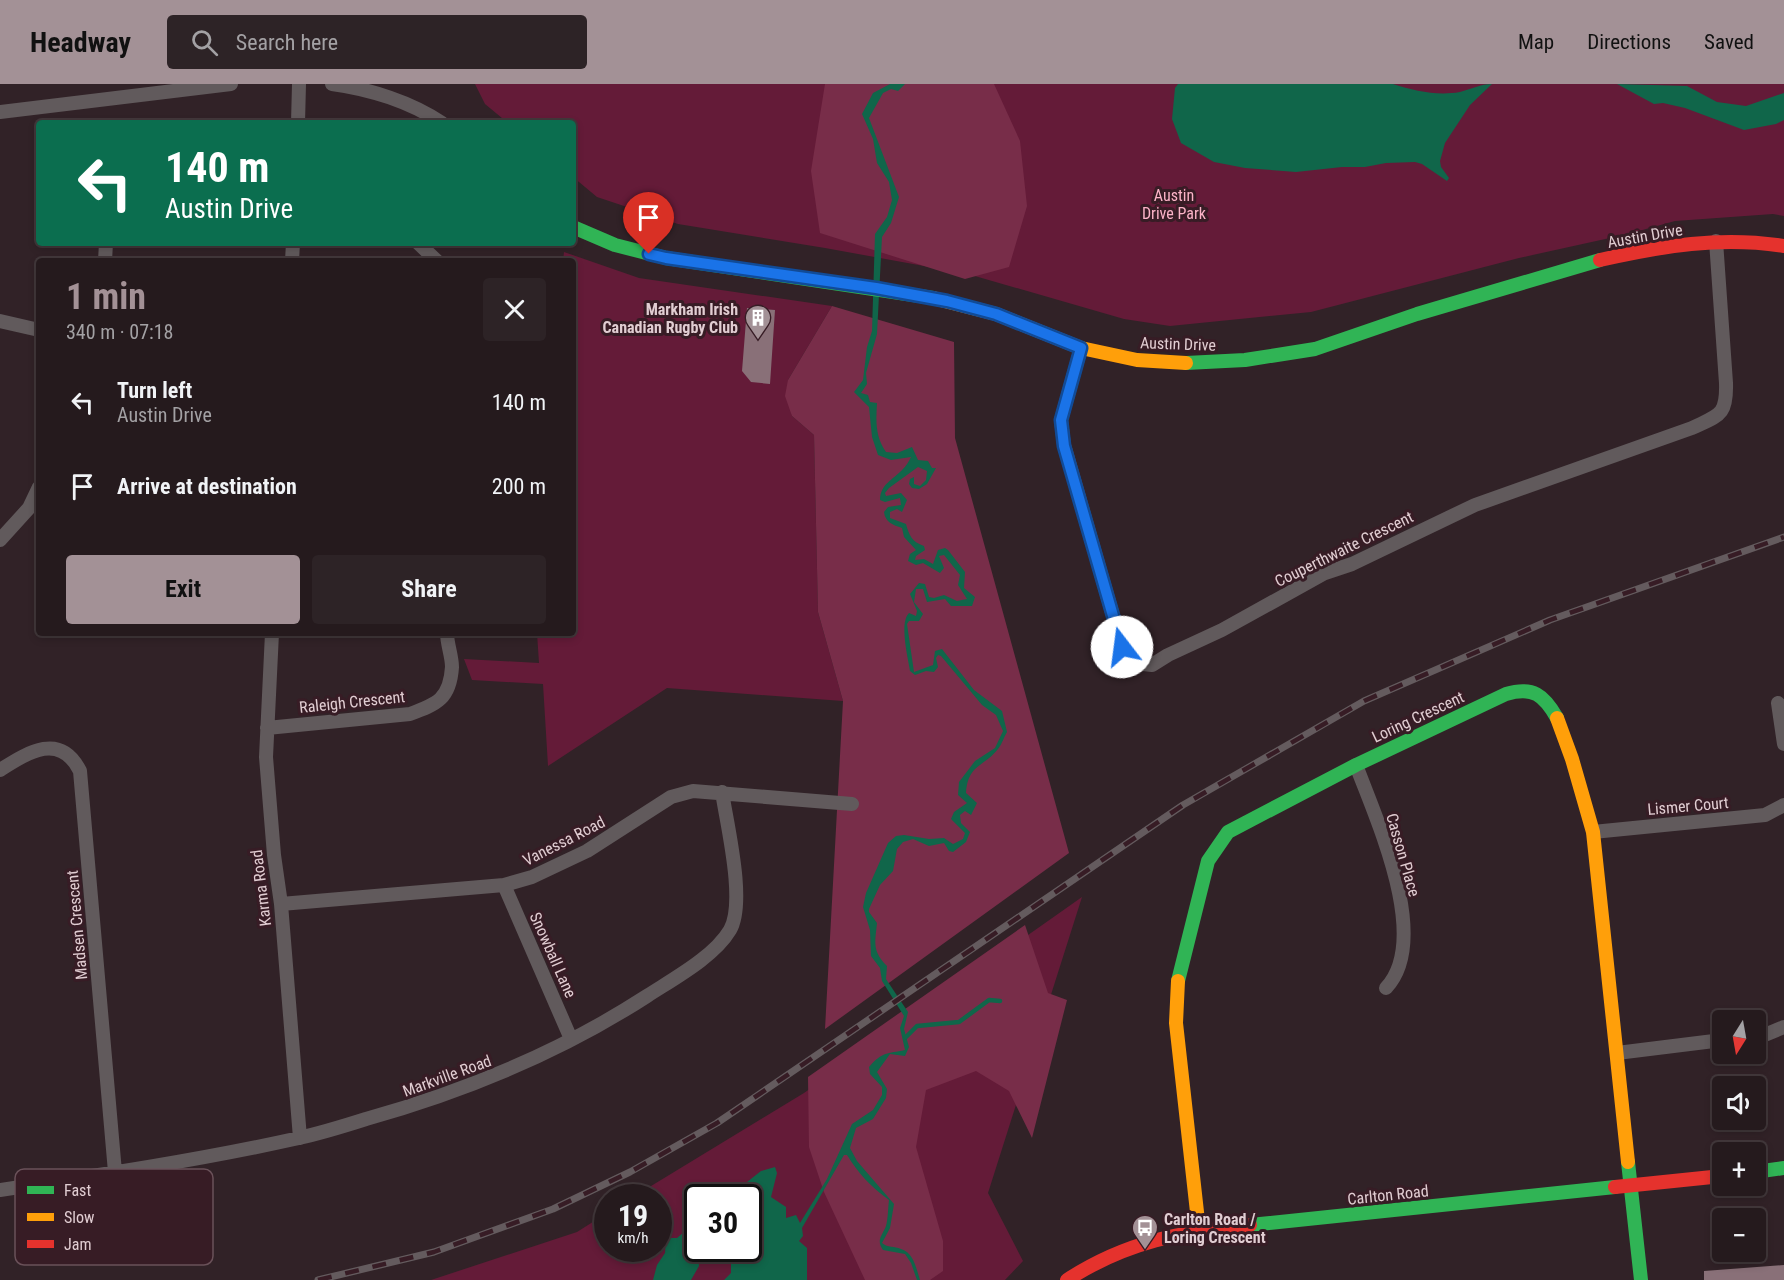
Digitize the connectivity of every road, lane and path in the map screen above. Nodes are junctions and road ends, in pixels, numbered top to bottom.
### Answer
1 (231, 84) edge
2 (299, 84) edge
3 (332, 84) edge
4 (0, 112) edge
5 (298, 120) edge
6 (436, 120) edge
7 (576, 228) edge
8 (1716, 242) junction
9 (421, 246) edge
10 (1784, 246) edge
11 (434, 258) edge
12 (0, 321) edge
13 (36, 329) edge
14 (1081, 348) junction
15 (34, 511) edge
16 (0, 540) edge
17 (272, 636) edge
18 (447, 636) edge
19 (1778, 703) dead end
20 (267, 728) junction
21 (1784, 744) edge
22 (1356, 765) junction
23 (0, 770) edge
24 (722, 792) junction
25 (852, 804) dead end
26 (1784, 805) edge
27 (1593, 832) junction
28 (504, 885) junction
29 (281, 904) junction
30 (1386, 988) dead end
31 (1784, 1027) edge
32 (1766, 1034) edge
33 (572, 1039) junction
34 (1712, 1041) edge
35 (1617, 1053) junction
36 (300, 1138) junction
37 (1784, 1168) edge
38 (115, 1169) edge
39 (131, 1169) edge
40 (1766, 1170) edge
41 (1712, 1177) edge
42 (1631, 1186) junction
43 (15, 1188) edge
44 (0, 1190) edge
45 (1199, 1230) junction
46 (1067, 1280) edge
47 (1641, 1280) edge

1 - 4 street
2 - 5 street
3 - 6 street
7 - 14 street, Austin Drive
8 - 10 street, Austin Drive
8 - 14 street, Austin Drive
8 - 14 street, Couperthwaite Crescent
9 - 11 street
12 - 13 street
15 - 16 street
17 - 20 street, Karma Road
18 - 20 street, Raleigh Crescent
19 - 21 street
20 - 29 street, Karma Road
22 - 27 street, Loring Crescent
22 - 30 street, Casson Place
22 - 45 street, Loring Crescent
23 - 38 street, Madsen Crescent
24 - 25 street, Vanessa Road
24 - 28 street, Vanessa Road
24 - 33 street, Markville Road
26 - 27 street, Lismer Court
27 - 35 street, Loring Crescent
28 - 29 street, Vanessa Road
28 - 33 street, Snowball Lane
29 - 36 street, Karma Road
31 - 32 street
33 - 36 street, Markville Road
34 - 35 street
35 - 42 street, Loring Crescent
36 - 39 street, Markville Road
37 - 40 street
41 - 42 street, Carlton Road
42 - 45 street, Carlton Road
42 - 47 street, Loring Crescent
43 - 44 street, Markville Road
45 - 46 street, Carlton Road

